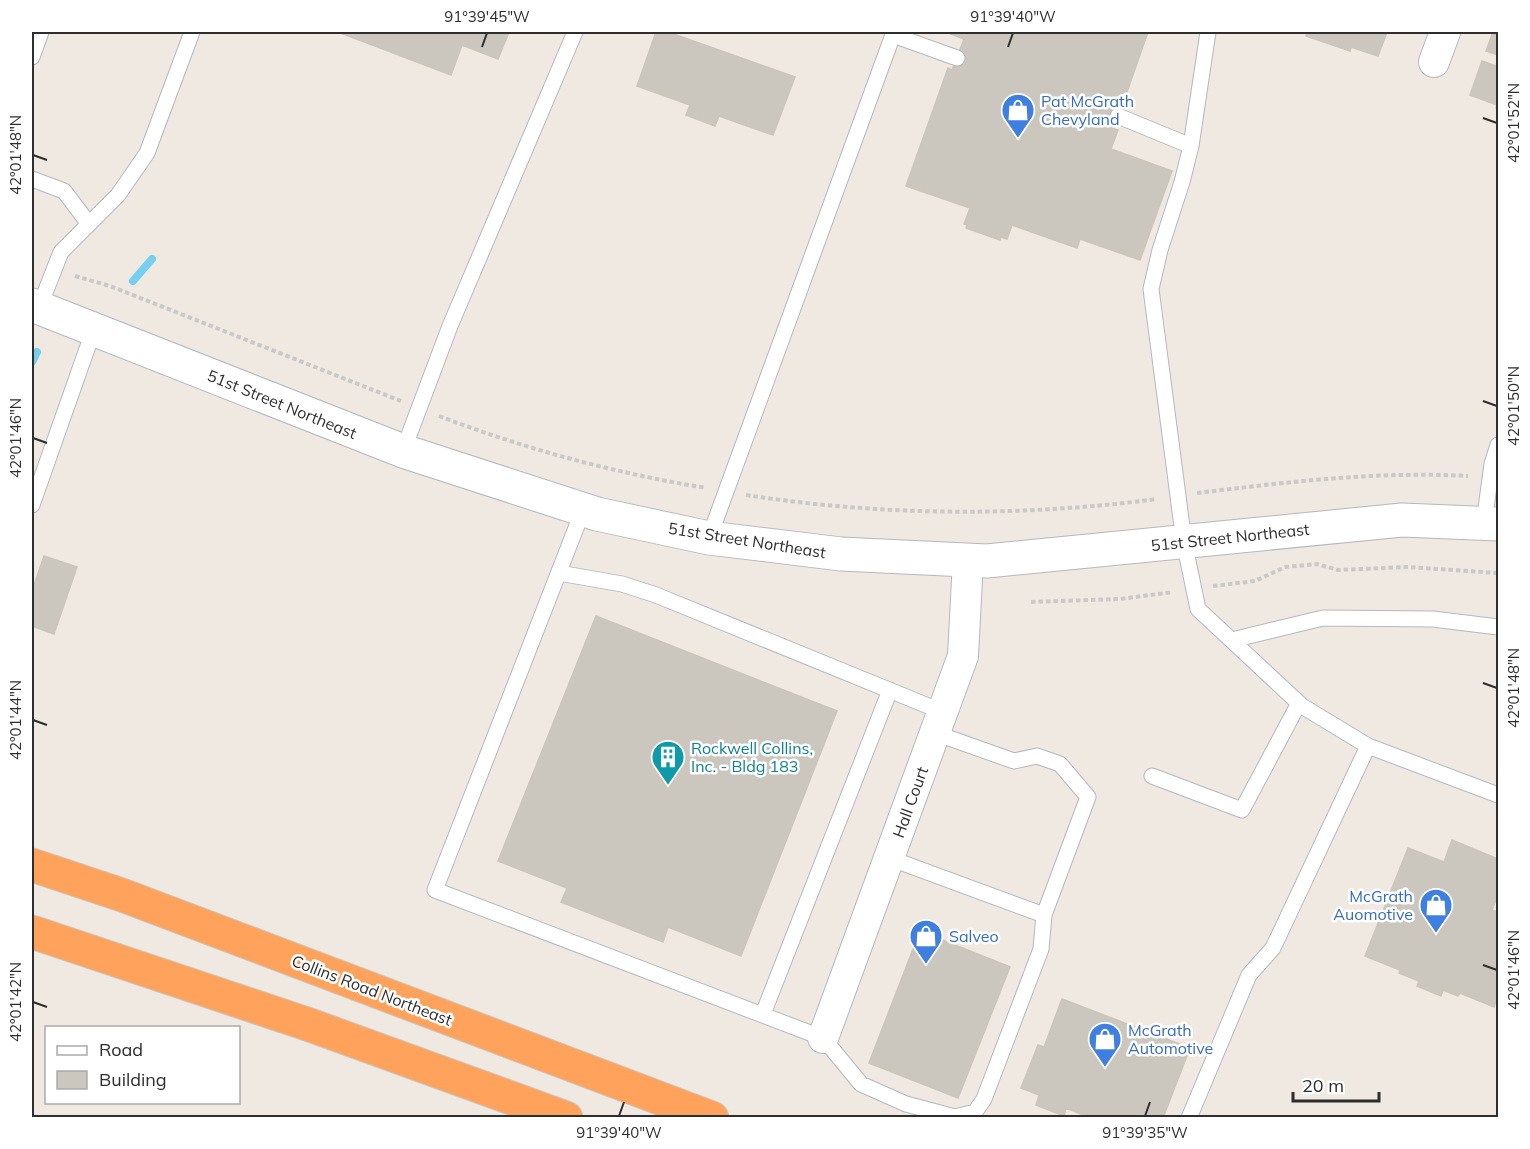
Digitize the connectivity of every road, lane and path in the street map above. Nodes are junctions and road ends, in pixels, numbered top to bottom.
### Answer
1 (41, 32) edge
2 (192, 32) edge
3 (575, 32) edge
4 (1208, 32) edge
5 (1445, 32) edge
6 (894, 33) edge
7 (32, 57) edge
8 (957, 58) dead end
9 (1434, 62) dead end
10 (1118, 116) dead end
11 (1191, 146) junction
12 (32, 179) edge
13 (89, 224) junction
14 (35, 306) edge
15 (94, 329) junction
16 (1498, 445) edge
17 (403, 451) junction
18 (32, 505) edge
19 (583, 510) junction
20 (1491, 524) edge
21 (709, 537) junction
22 (1184, 542) junction
23 (968, 560) junction
24 (559, 573) junction
25 (1498, 573) edge
26 (1194, 589) junction
27 (1031, 602) dead end
28 (1498, 627) edge
29 (1232, 640) junction
30 (890, 690) junction
31 (1299, 703) junction
32 (939, 722) junction
33 (1368, 746) junction
34 (1152, 776) dead end
35 (1498, 795) edge
36 (32, 848) edge
37 (889, 858) junction
38 (32, 865) edge
39 (122, 895) junction
40 (1044, 915) junction
41 (32, 932) edge
42 (32, 942) edge
43 (763, 1014) junction
44 (310, 1025) junction
45 (824, 1038) junction
46 (566, 1118) edge
47 (712, 1118) edge
48 (1189, 1118) edge

1 - 7 lane
2 - 13 lane
3 - 17 lane
4 - 11 lane
5 - 9 street
6 - 8 lane
6 - 21 lane
10 - 11 lane
11 - 22 lane
12 - 13 lane
13 - 14 lane
14 - 15 street, 51st Street Northeast
15 - 17 street, 51st Street Northeast
15 - 18 lane
16 - 20 lane
17 - 19 street, 51st Street Northeast
19 - 21 street, 51st Street Northeast
19 - 24 lane
20 - 22 street, 51st Street Northeast
21 - 23 street, 51st Street Northeast
22 - 23 street, 51st Street Northeast
22 - 26 lane
23 - 32 street, Hall Court
24 - 30 lane
24 - 43 lane
25 - 26 path
26 - 27 path
26 - 29 lane
28 - 29 lane
29 - 31 lane
30 - 32 lane
30 - 43 lane
31 - 33 lane
31 - 34 lane
32 - 37 street, Hall Court
32 - 40 lane
33 - 35 lane
33 - 48 lane
36 - 39 highway
37 - 40 lane
37 - 45 street, Hall Court
38 - 39 highway, Collins Road Northeast
39 - 47 highway, Collins Road Northeast
40 - 45 lane
41 - 44 highway
42 - 44 highway
43 - 45 lane
44 - 46 highway

